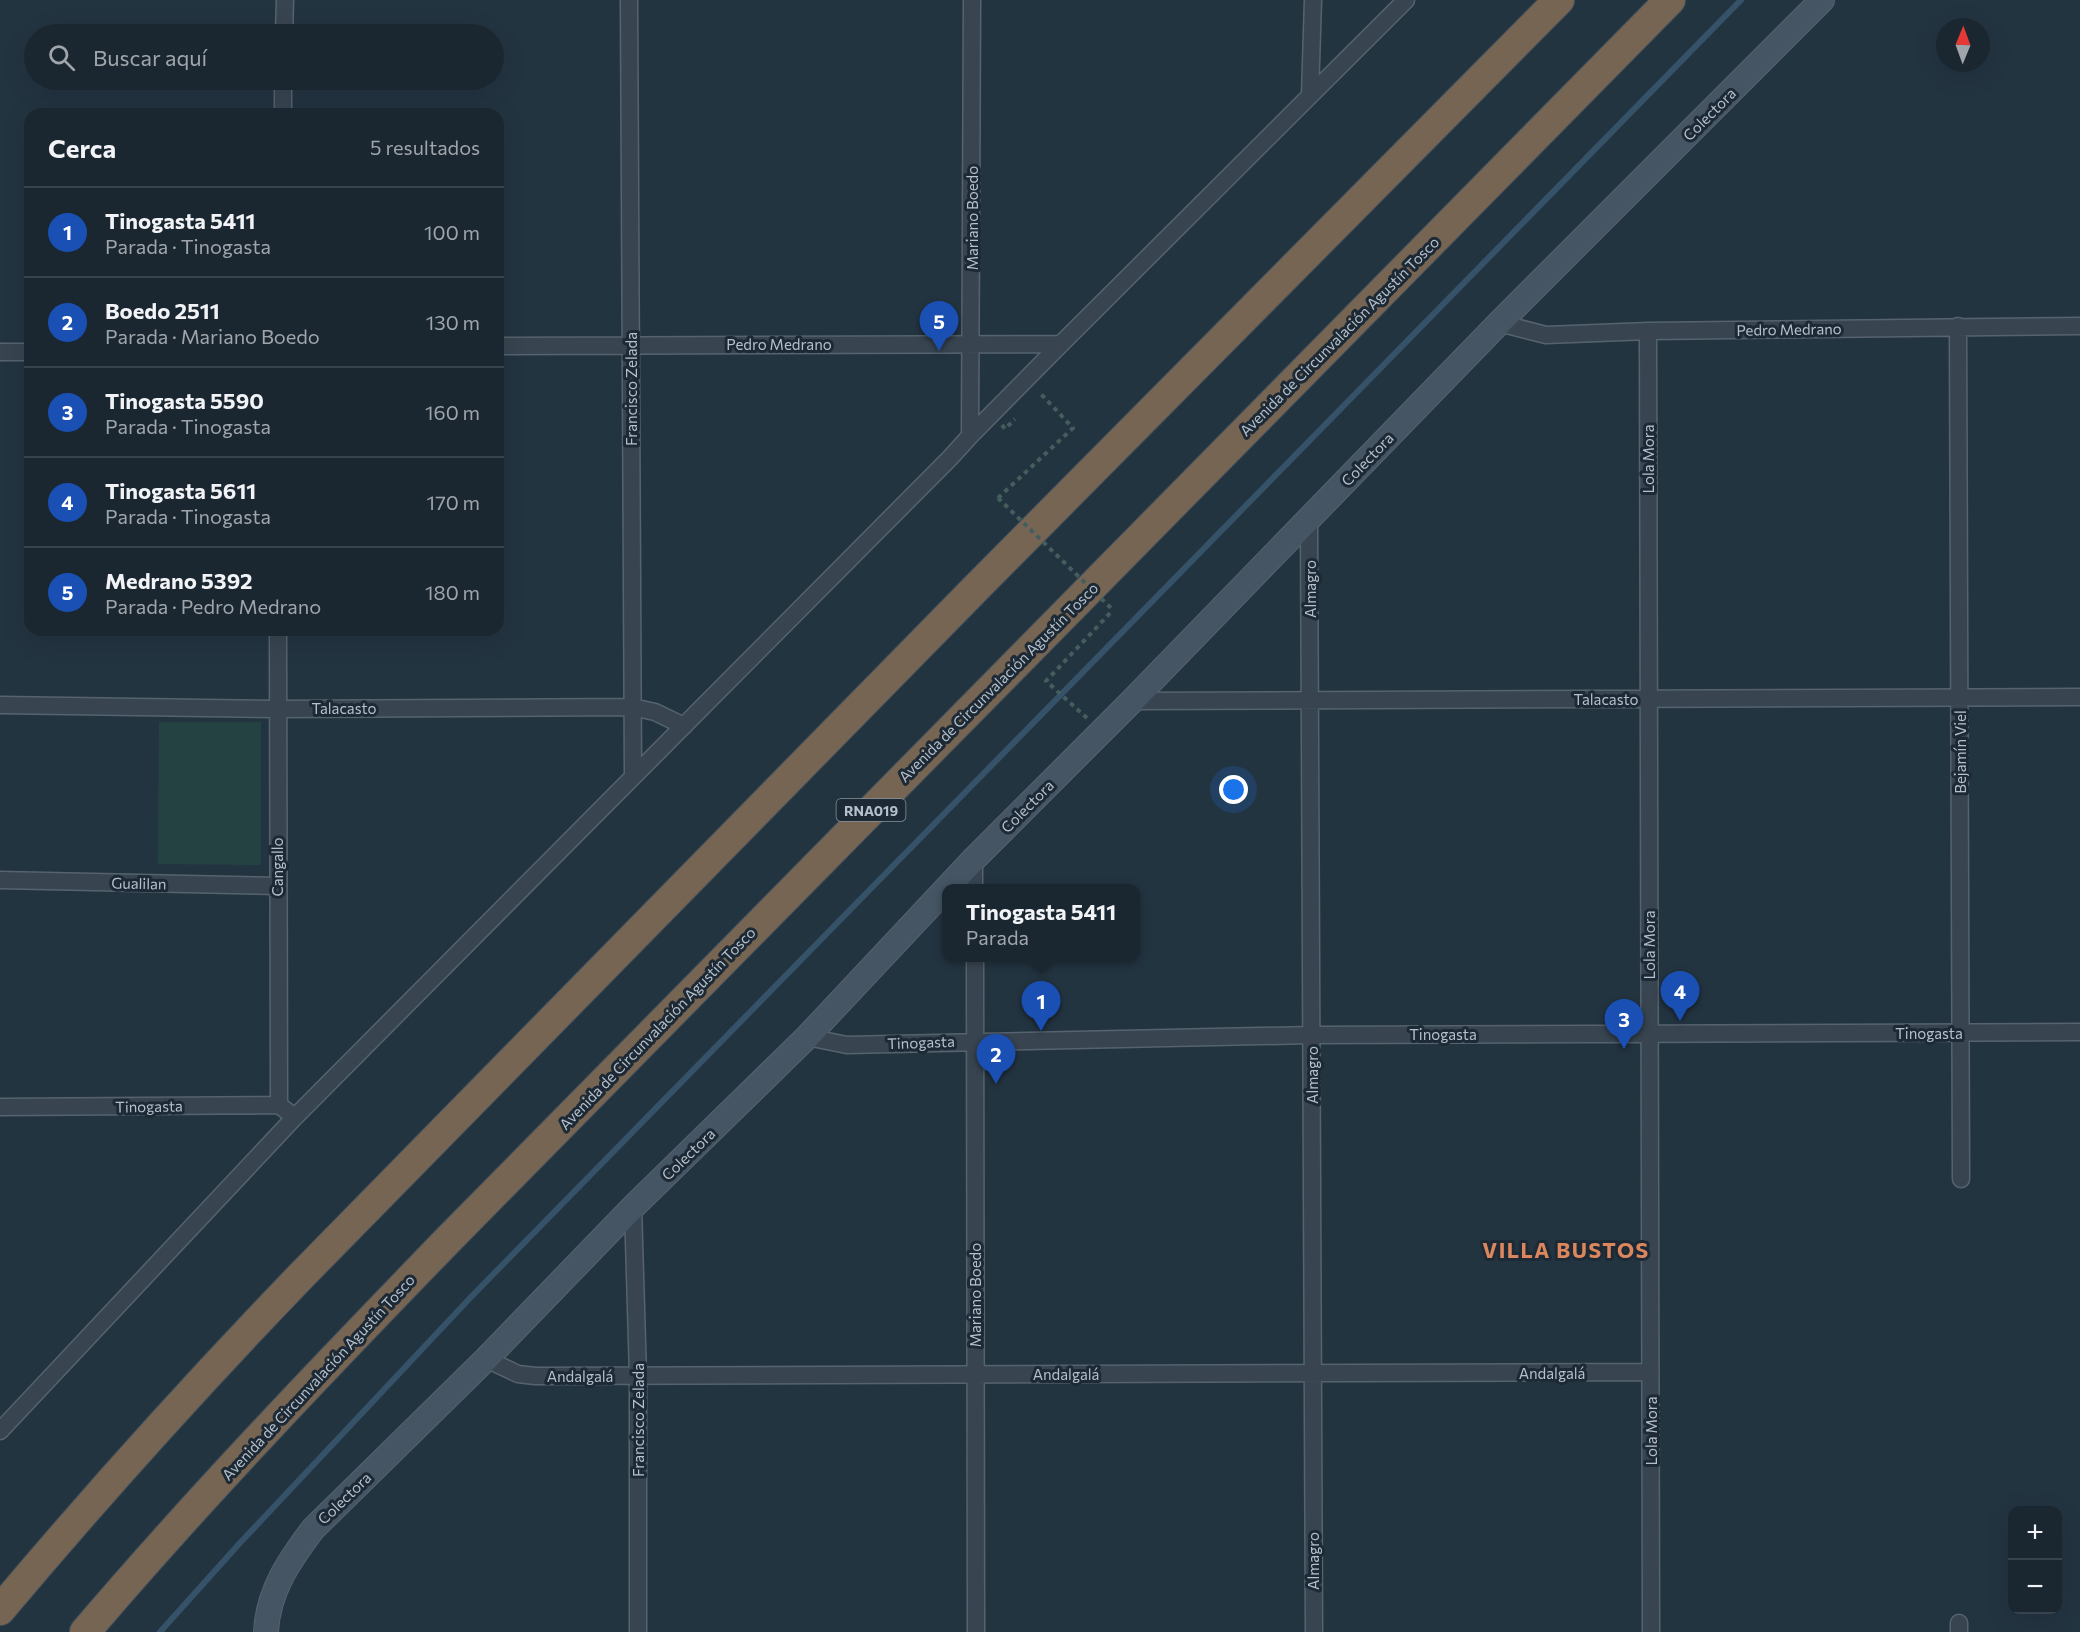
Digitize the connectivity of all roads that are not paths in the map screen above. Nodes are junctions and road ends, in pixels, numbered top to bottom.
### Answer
1 (285, 0) edge
2 (629, 0) edge
3 (972, 0) edge
4 (1313, 0) edge
5 (1406, 0) edge
6 (1559, 0) edge
7 (1670, 0) edge
8 (1822, 0) edge
9 (284, 24) edge
10 (284, 90) edge
11 (1310, 95) junction
12 (283, 108) edge
13 (1499, 323) junction
14 (1958, 326) junction
15 (2080, 326) edge
16 (1648, 331) junction
17 (971, 344) junction
18 (1061, 344) junction
19 (630, 345) junction
20 (504, 346) edge
21 (0, 352) edge
22 (24, 352) edge
23 (969, 436) junction
24 (1310, 518) junction
25 (278, 636) edge
26 (2080, 697) edge
27 (1959, 698) junction
28 (1648, 699) junction
29 (1310, 700) junction
30 (1132, 701) junction
31 (0, 705) edge
32 (632, 707) junction
33 (278, 709) junction
34 (684, 726) junction
35 (633, 777) junction
36 (974, 859) junction
37 (0, 880) edge
38 (951, 884) edge
39 (975, 884) edge
40 (277, 886) junction
41 (942, 893) edge
42 (975, 962) edge
43 (2080, 1032) edge
44 (1961, 1033) junction
45 (1649, 1034) junction
46 (1311, 1035) junction
47 (807, 1037) junction
48 (975, 1041) junction
49 (279, 1105) junction
50 (0, 1107) edge
51 (295, 1117) junction
52 (1961, 1179) dead end
53 (633, 1207) junction
54 (486, 1359) junction
55 (1650, 1372) junction
56 (1313, 1374) junction
57 (975, 1375) junction
58 (638, 1376) junction
59 (0, 1431) edge
60 (0, 1610) edge
61 (85, 1632) edge
62 (266, 1632) edge
63 (638, 1632) edge
64 (976, 1632) edge
65 (1314, 1632) edge
66 (1652, 1632) edge

1 - 9 street
2 - 19 street, Francisco Zelada
3 - 17 street, Mariano Boedo
4 - 11 street
5 - 11 street
6 - 60 highway
7 - 61 highway, Avenida de Circunvalación Agustín Tosco / RNA019
8 - 13 street, Colectora
10 - 12 street
11 - 18 street
13 - 16 street, Pedro Medrano
13 - 24 street, Colectora
14 - 15 street, Pedro Medrano
14 - 16 street, Pedro Medrano
14 - 27 street, Bejamín Viel
16 - 28 street, Lola Mora
17 - 18 street, Pedro Medrano
17 - 19 street, Pedro Medrano
17 - 23 street, Mariano Boedo
18 - 23 street
19 - 20 street, Pedro Medrano
19 - 32 street, Francisco Zelada
21 - 22 street
23 - 34 street
24 - 29 street, Almagro
24 - 30 street, Colectora
25 - 33 street, Cangallo
26 - 27 street, Talacasto
27 - 28 street, Talacasto
27 - 44 street, Bejamín Viel
28 - 29 street, Talacasto
28 - 45 street, Lola Mora
29 - 30 street, Talacasto
29 - 46 street, Almagro
30 - 36 street, Colectora
31 - 33 street, Talacasto
32 - 33 street, Talacasto
32 - 34 street, Talacasto
32 - 35 street, Francisco Zelada
33 - 40 street, Cangallo
34 - 35 street
35 - 51 street
36 - 38 street, Colectora
36 - 39 street
37 - 40 street, Gualilan
40 - 49 street, Cangallo
41 - 47 street, Colectora
42 - 48 street, Mariano Boedo
43 - 44 street, Tinogasta
44 - 45 street, Tinogasta
44 - 52 street, Bejamín Viel
45 - 46 street, Tinogasta
45 - 55 street, Lola Mora
46 - 48 street, Tinogasta
46 - 56 street, Almagro
47 - 48 street, Tinogasta
47 - 53 street, Colectora
48 - 57 street, Mariano Boedo
49 - 50 street, Tinogasta
49 - 51 street
51 - 59 street
53 - 54 street, Colectora
53 - 58 street, Francisco Zelada
54 - 58 street, Andalgalá
54 - 62 street, Colectora
55 - 56 street, Andalgalá
55 - 66 street, Lola Mora
56 - 57 street, Andalgalá
56 - 65 street, Almagro
57 - 58 street, Andalgalá
57 - 64 street, Mariano Boedo
58 - 63 street, Francisco Zelada

